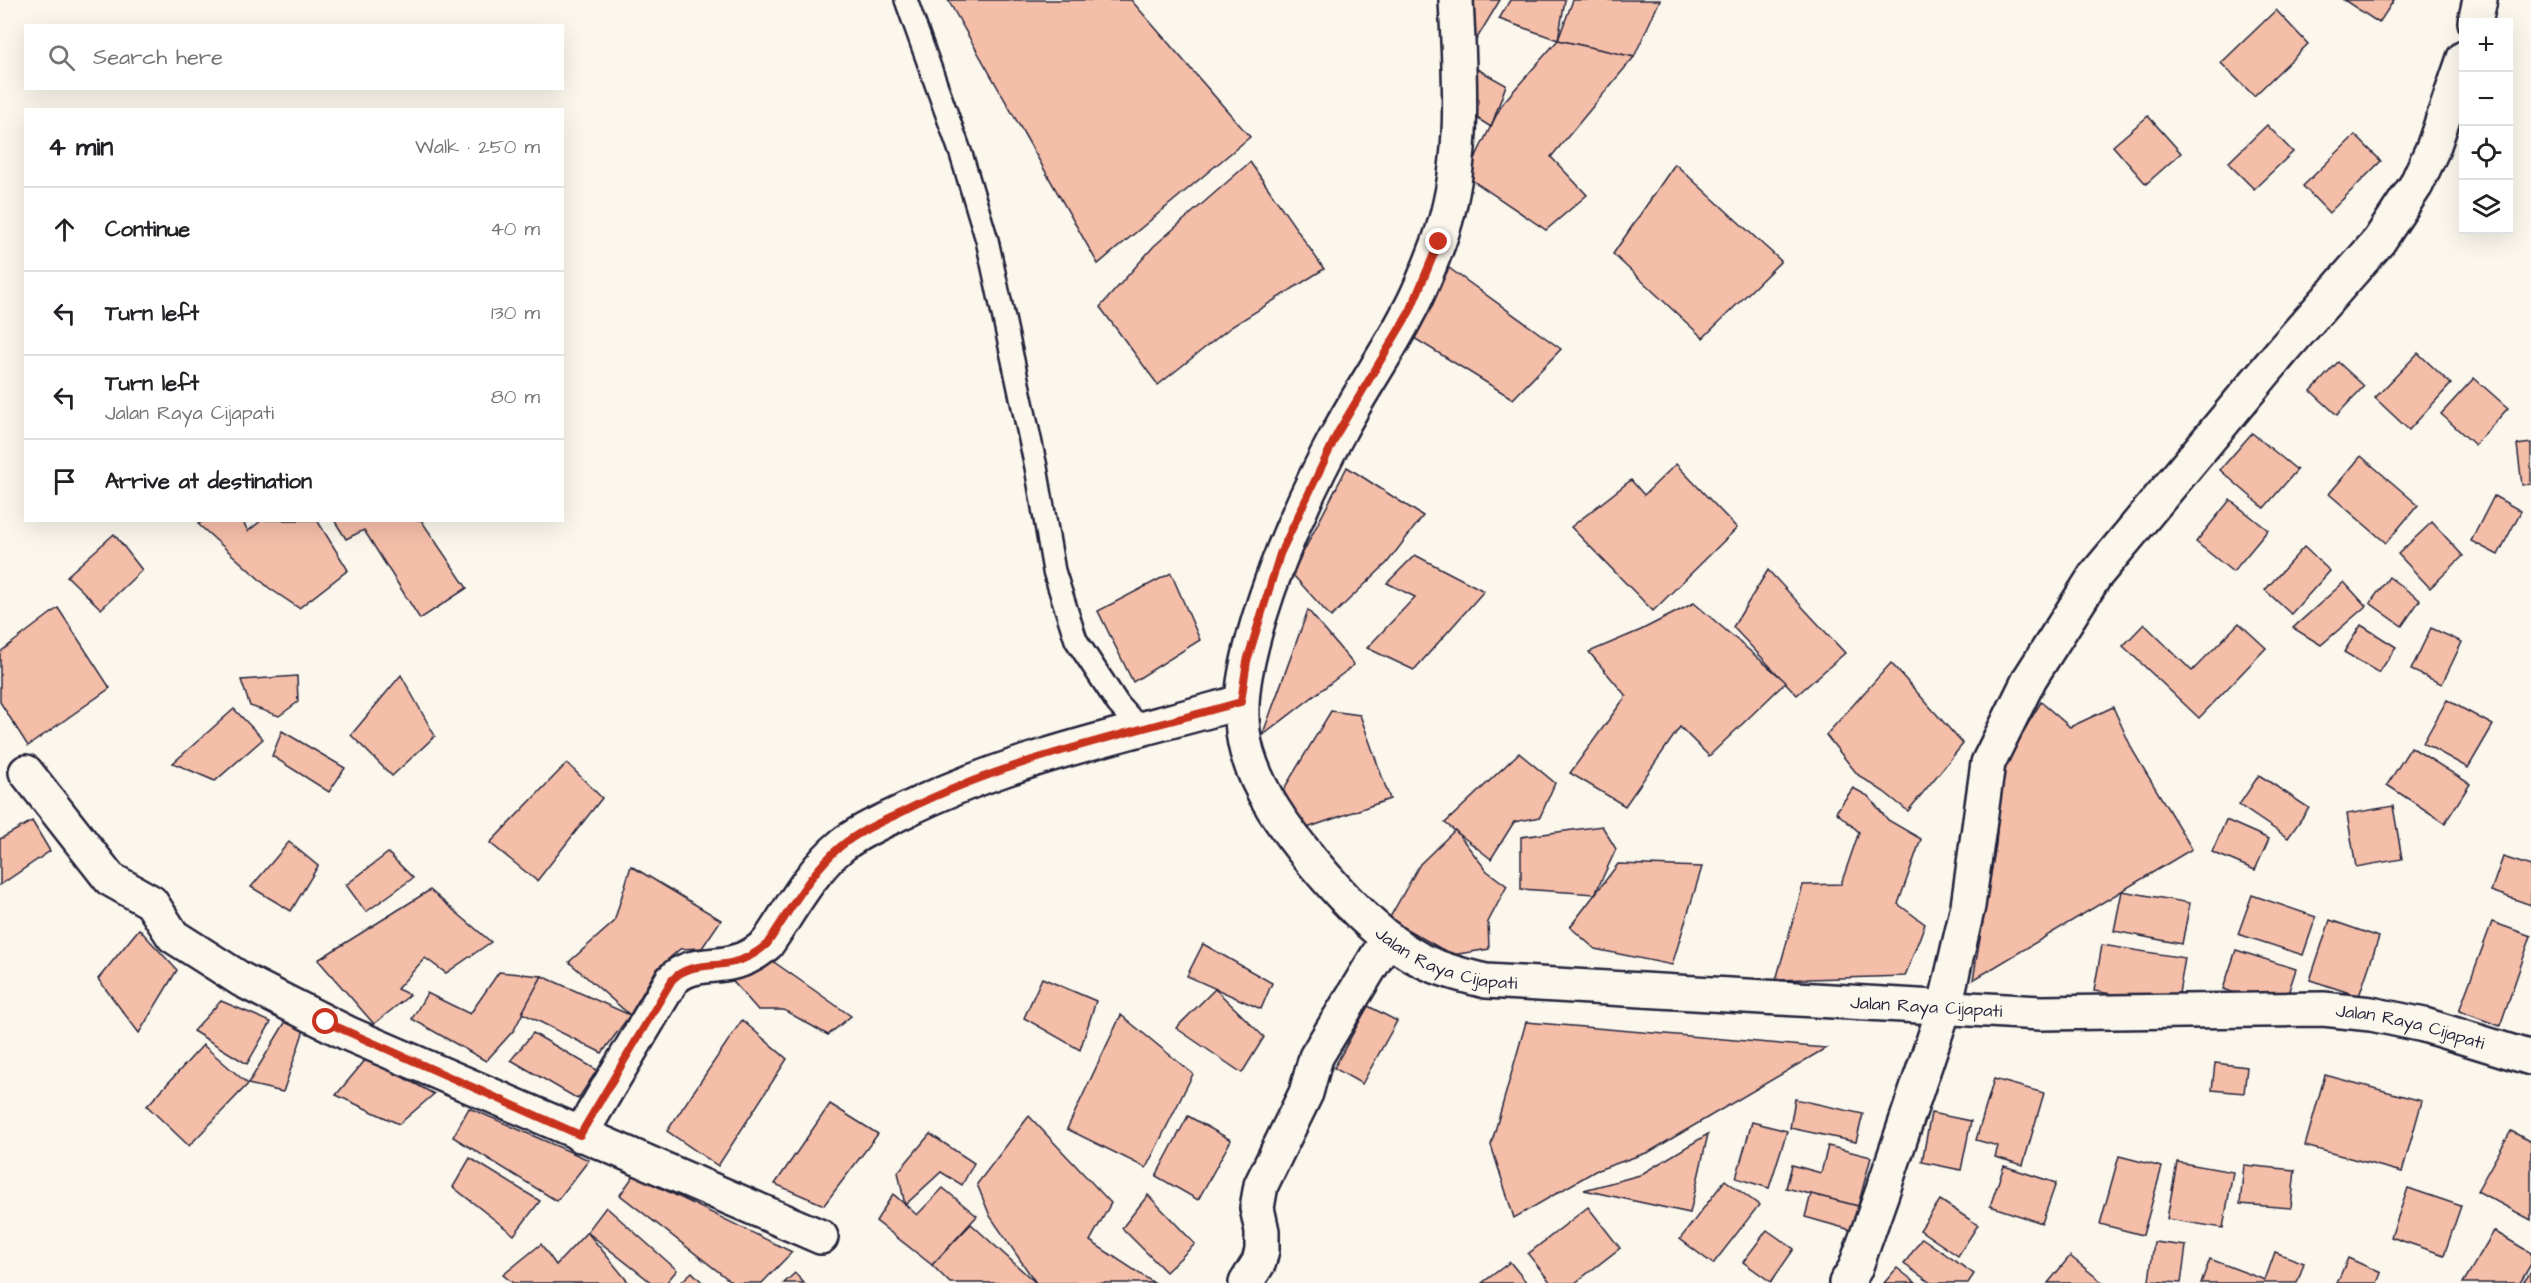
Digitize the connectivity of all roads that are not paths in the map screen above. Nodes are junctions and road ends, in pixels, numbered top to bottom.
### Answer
1 (906, 0) edge
2 (1456, 0) edge
3 (2480, 0) edge
4 (2476, 18) edge
5 (2459, 70) edge
6 (1241, 702) junction
7 (1141, 730) junction
8 (26, 772) dead end
9 (1388, 938) junction
10 (1945, 1006) junction
11 (2531, 1058) edge
12 (580, 1135) junction
13 (821, 1237) dead end
14 (1246, 1283) edge
15 (1846, 1283) edge

1 - 7 lane
2 - 6 street, Jalan Raya Cijapati
3 - 4 street
5 - 10 street
6 - 7 street
6 - 9 street, Jalan Raya Cijapati
7 - 12 street
8 - 12 street
9 - 10 street, Jalan Raya Cijapati
9 - 14 street
10 - 11 street, Jalan Raya Cijapati
10 - 15 street
12 - 13 street

